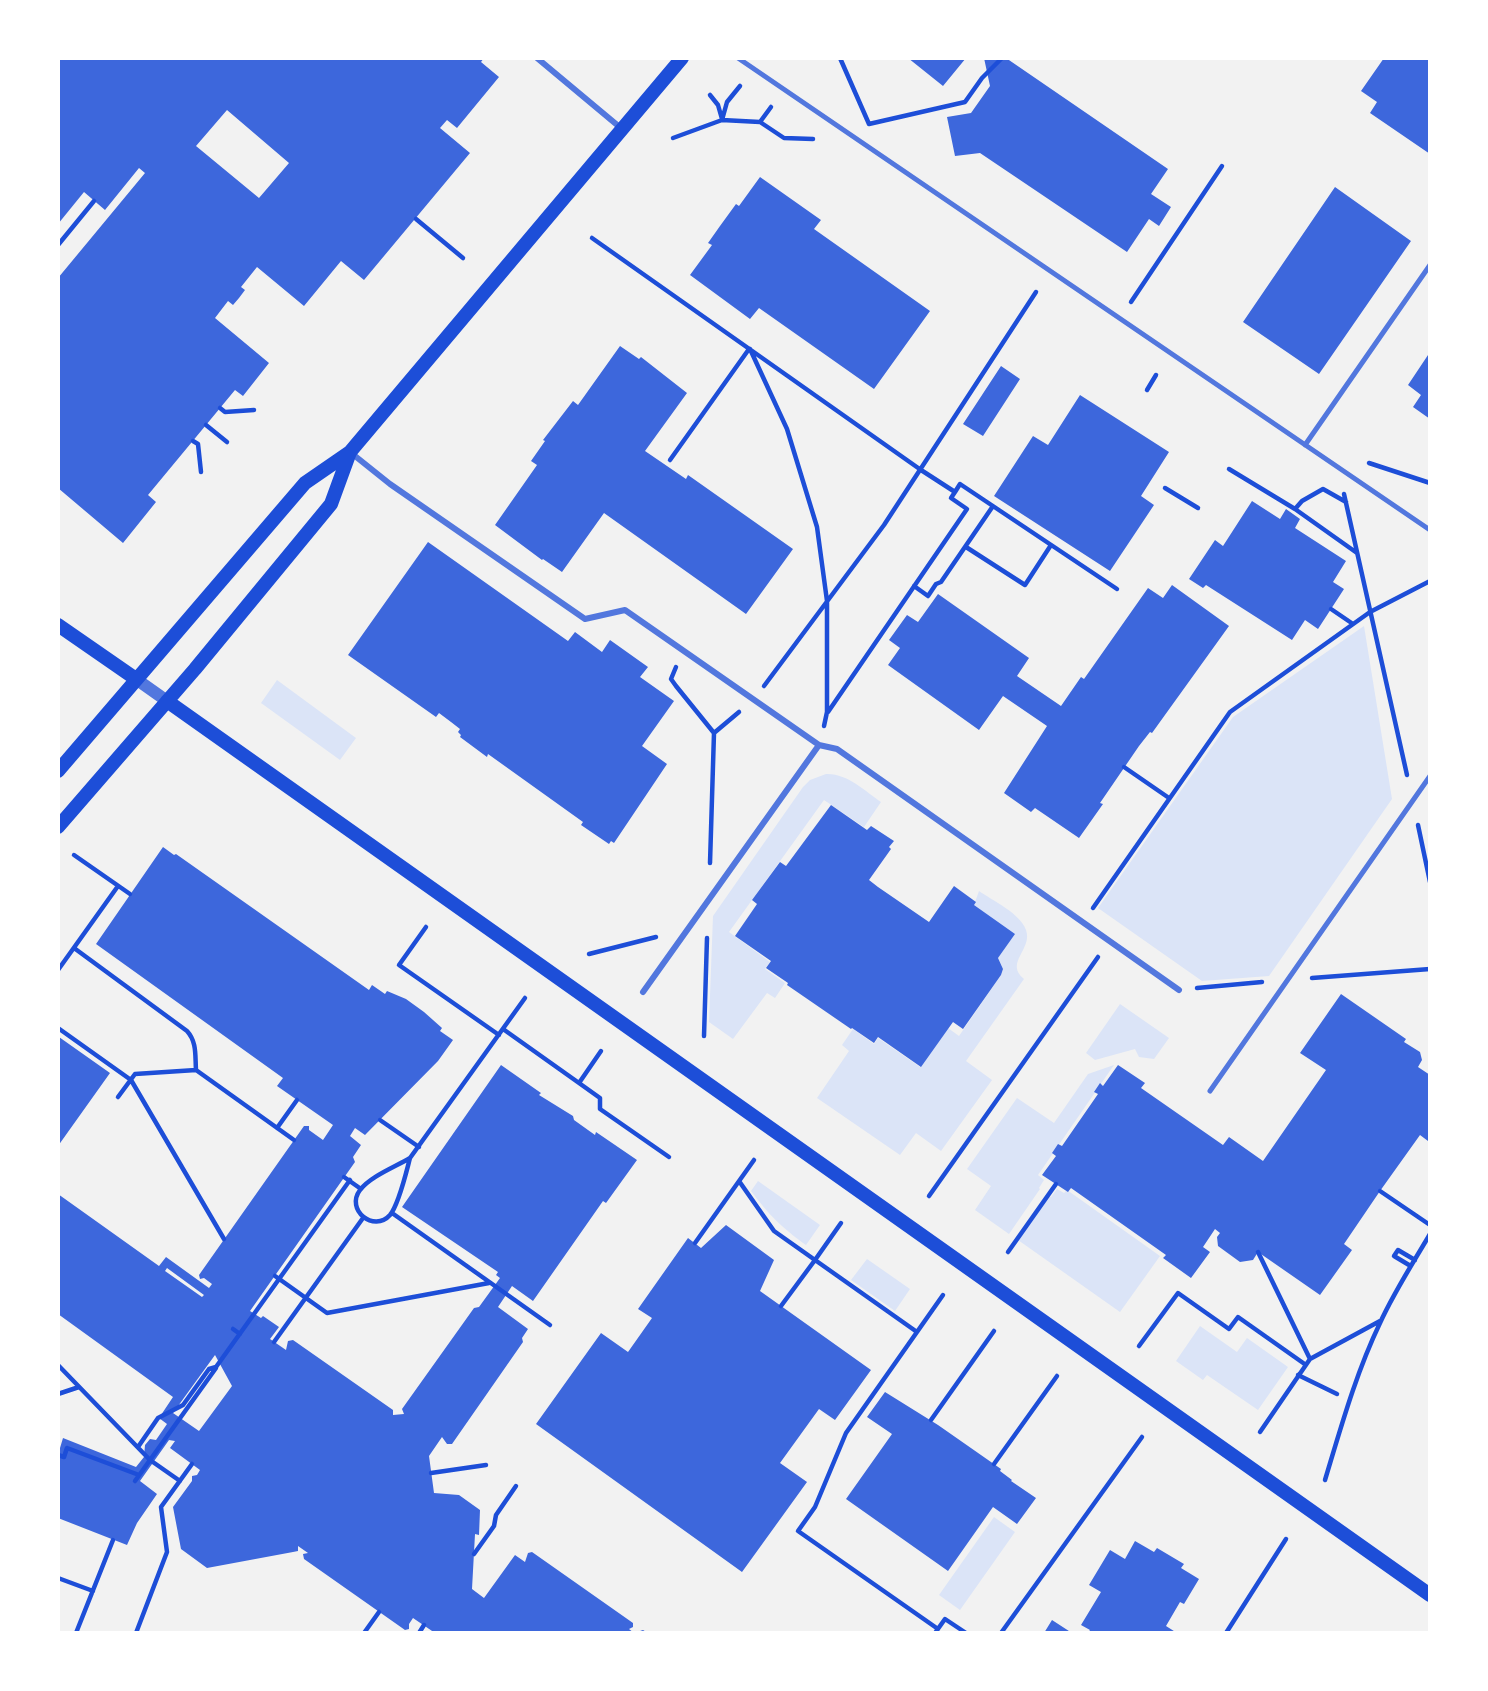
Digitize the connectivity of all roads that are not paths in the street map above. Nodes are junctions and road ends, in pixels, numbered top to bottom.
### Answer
1 (537, 58) edge
2 (682, 58) edge
3 (738, 58) edge
4 (622, 129) junction
5 (1430, 265) edge
6 (1305, 445) junction
7 (350, 452) junction
8 (1430, 530) edge
9 (58, 625) edge
10 (136, 679) junction
11 (167, 701) junction
12 (819, 745) junction
13 (58, 771) edge
14 (1430, 776) edge
15 (58, 827) edge
16 (1179, 990) dead end
17 (643, 992) dead end
18 (1210, 1091) dead end
19 (1430, 1595) edge

1 - 4 street
2 - 4 main road
3 - 6 lane
4 - 7 main road
5 - 6 lane
6 - 8 lane
7 - 10 main road
7 - 11 main road
7 - 12 street
9 - 10 main road
10 - 11 street
10 - 13 main road
11 - 15 main road
11 - 19 main road
12 - 16 street
12 - 17 street
14 - 18 lane

